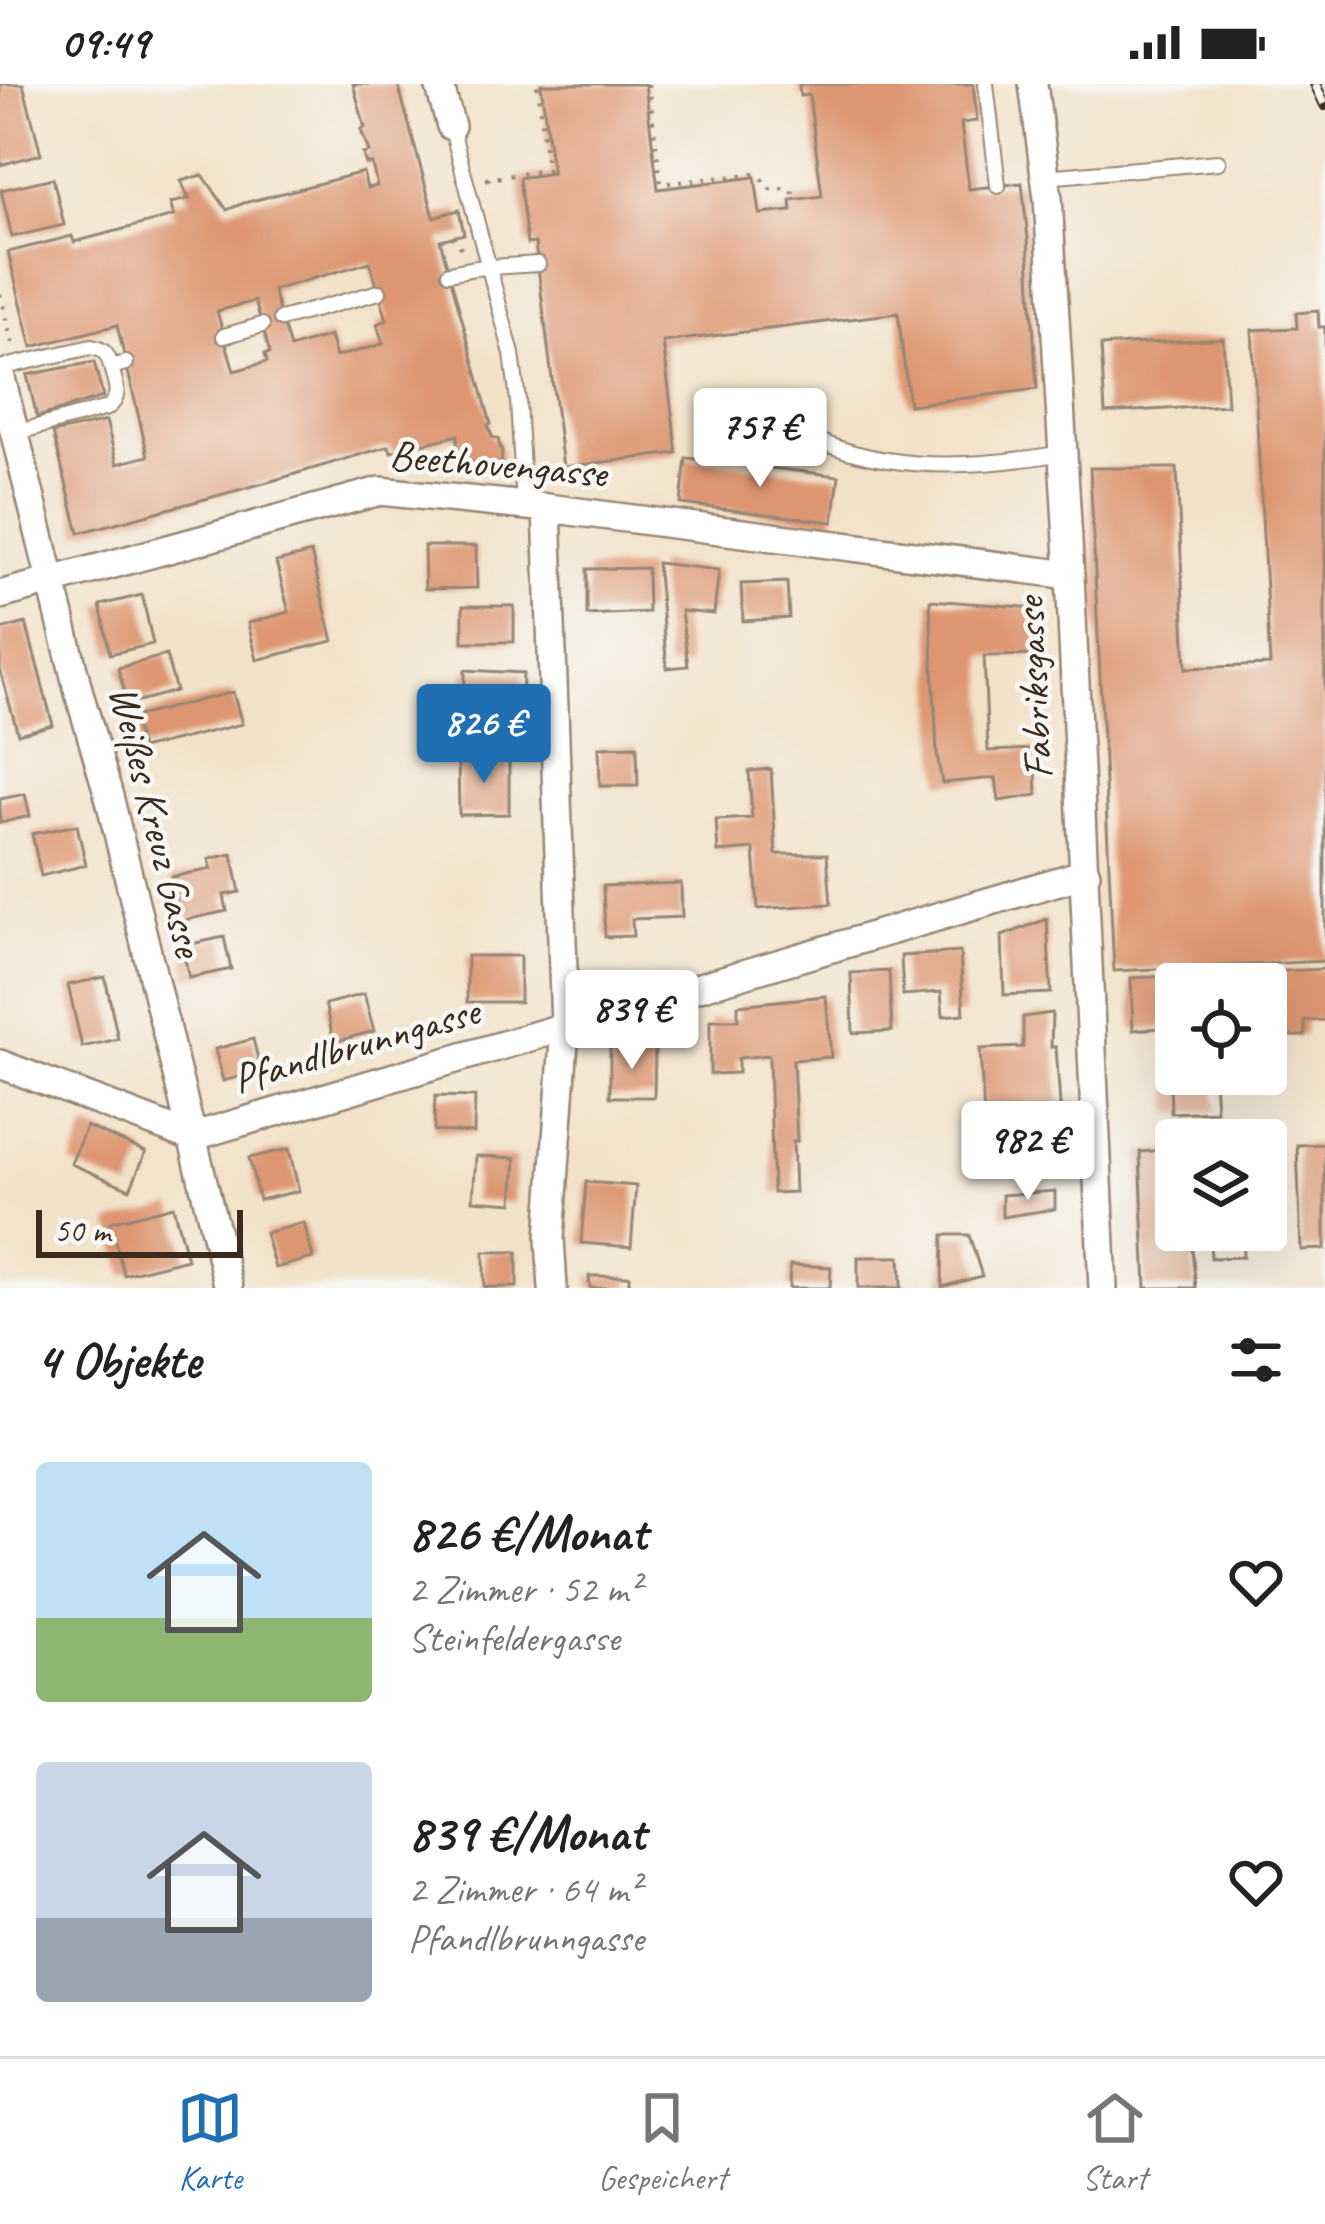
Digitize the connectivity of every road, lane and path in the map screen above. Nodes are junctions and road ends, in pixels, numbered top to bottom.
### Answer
1 (439, 84) edge
2 (537, 84) edge
3 (648, 84) edge
4 (986, 84) edge
5 (1034, 84) edge
6 (452, 125) joint
7 (1218, 162) dead end
8 (1045, 177) junction
9 (998, 186) dead end
10 (491, 197) dead end
11 (795, 199) dead end
12 (452, 236) dead end
13 (488, 260) junction
14 (538, 264) dead end
15 (449, 273) dead end
16 (379, 292) dead end
17 (281, 320) dead end
18 (262, 325) dead end
19 (224, 335) dead end
20 (0, 371) edge
21 (738, 403) dead end
22 (15, 433) junction
23 (1063, 453) junction
24 (535, 507) junction
25 (1070, 575) junction
26 (52, 580) junction
27 (0, 595) edge
28 (1086, 873) junction
29 (565, 1027) junction
30 (0, 1064) edge
31 (191, 1137) junction
32 (1101, 1287) edge
33 (230, 1288) edge
34 (553, 1288) edge

1 - 6 street
2 - 10 path
3 - 11 path
4 - 9 lane
5 - 8 street, Fabriksgasse
6 - 13 lane
7 - 8 lane
8 - 23 street, Fabriksgasse
12 - 13 path
13 - 14 lane
13 - 15 lane
13 - 24 lane
16 - 17 lane
18 - 19 lane
20 - 22 street, Weißes Kreuz Gasse
20 - 22 lane
21 - 23 lane
22 - 26 street, Weißes Kreuz Gasse
23 - 25 street, Fabriksgasse
24 - 25 street, Beethovengasse
24 - 26 street, Beethovengasse
24 - 29 street
25 - 28 street, Fabriksgasse
26 - 27 street, Beethovengasse
26 - 31 street, Weißes Kreuz Gasse
28 - 29 street, Pfandlbrunngasse
28 - 32 street, Fabriksgasse
29 - 31 street, Pfandlbrunngasse
29 - 34 street
30 - 31 street, Pfandlbrunngasse
31 - 33 street, Weißes Kreuz Gasse

